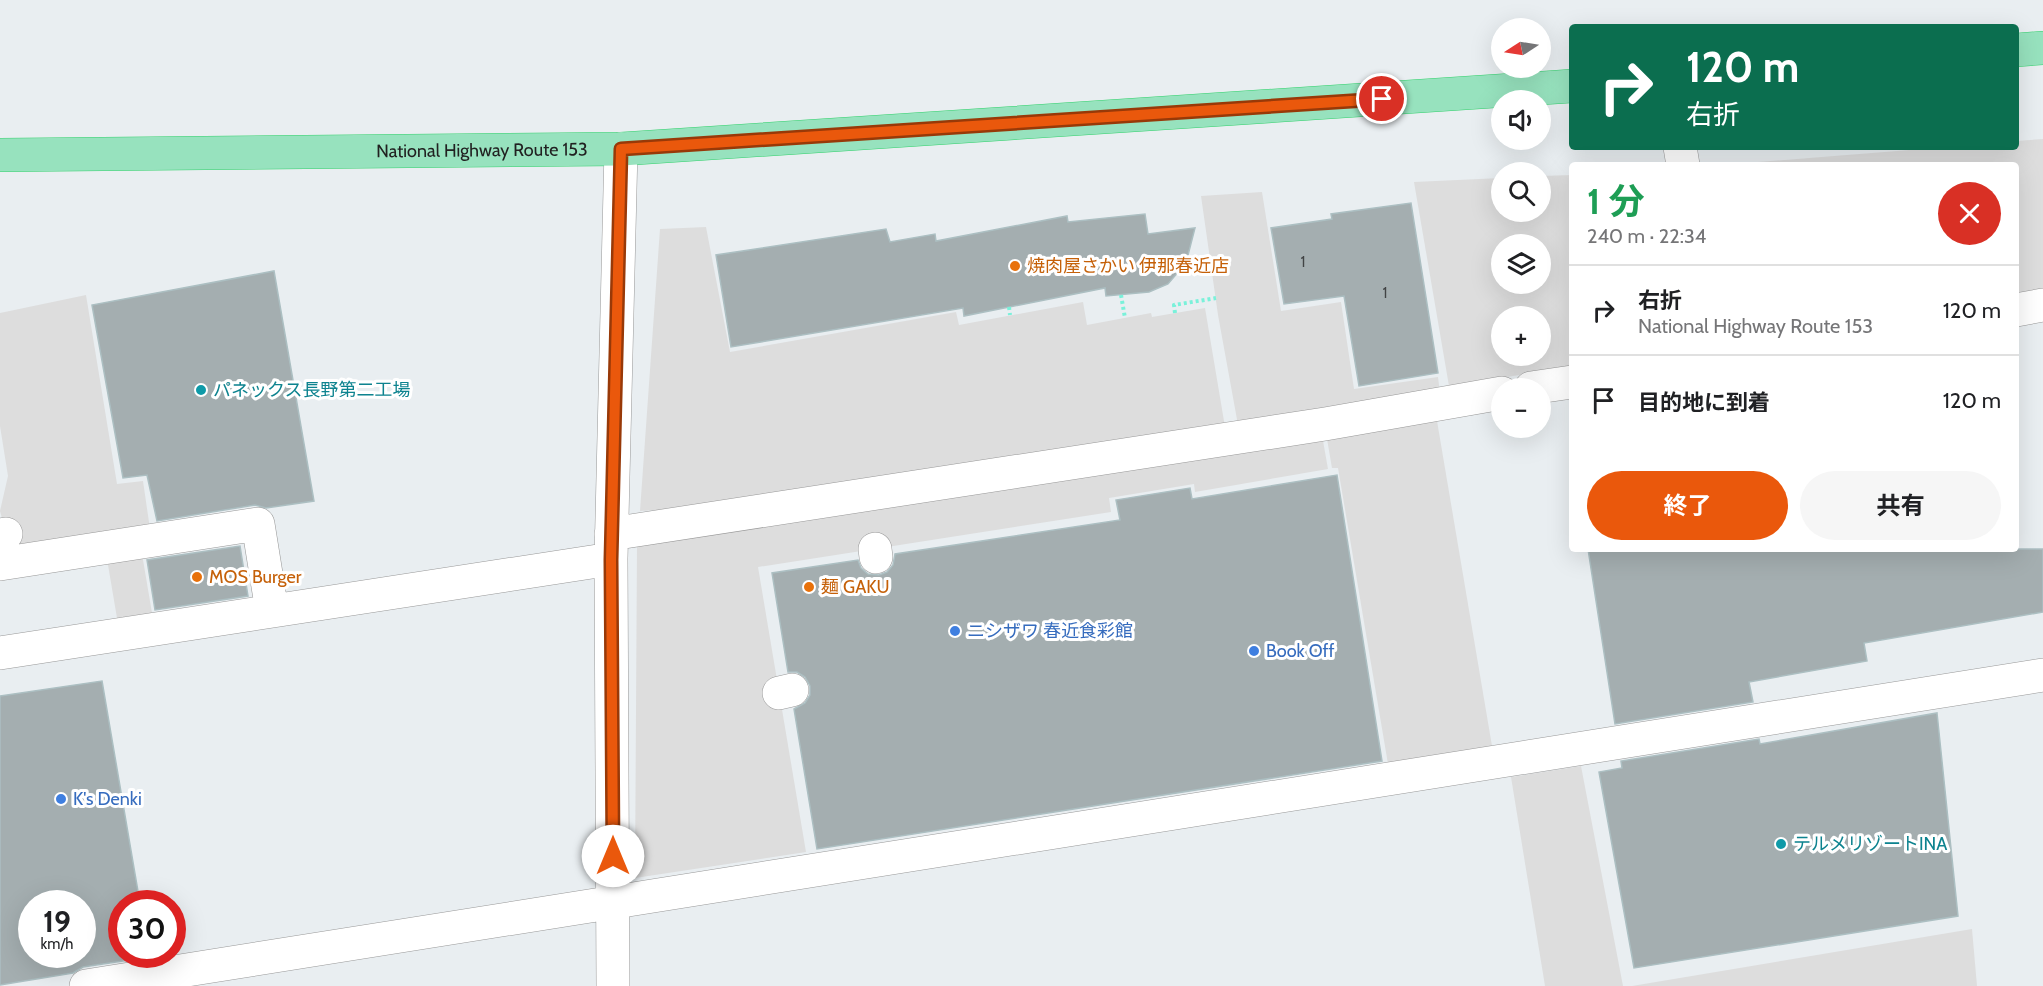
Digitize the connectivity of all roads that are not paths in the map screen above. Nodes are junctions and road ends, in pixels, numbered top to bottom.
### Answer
1 (2043, 48) edge
2 (2019, 50) edge
3 (1569, 86) edge
4 (621, 149) junction
5 (0, 155) edge
6 (2043, 305) edge
7 (2019, 309) edge
8 (1569, 382) edge
9 (1551, 385) edge
10 (1491, 395) edge
11 (2, 535) edge
12 (611, 547) junction
13 (272, 611) junction
14 (0, 653) edge
15 (2043, 675) edge
16 (613, 901) junction
17 (86, 986) edge
18 (613, 986) edge

1 - 2 highway
3 - 4 highway, National Highway Route 153
4 - 5 highway, National Highway Route 153
4 - 12 street
6 - 7 street
8 - 9 street
10 - 12 street
11 - 13 street
12 - 13 street
12 - 16 street
13 - 14 street
15 - 16 street
16 - 17 street
16 - 18 street

